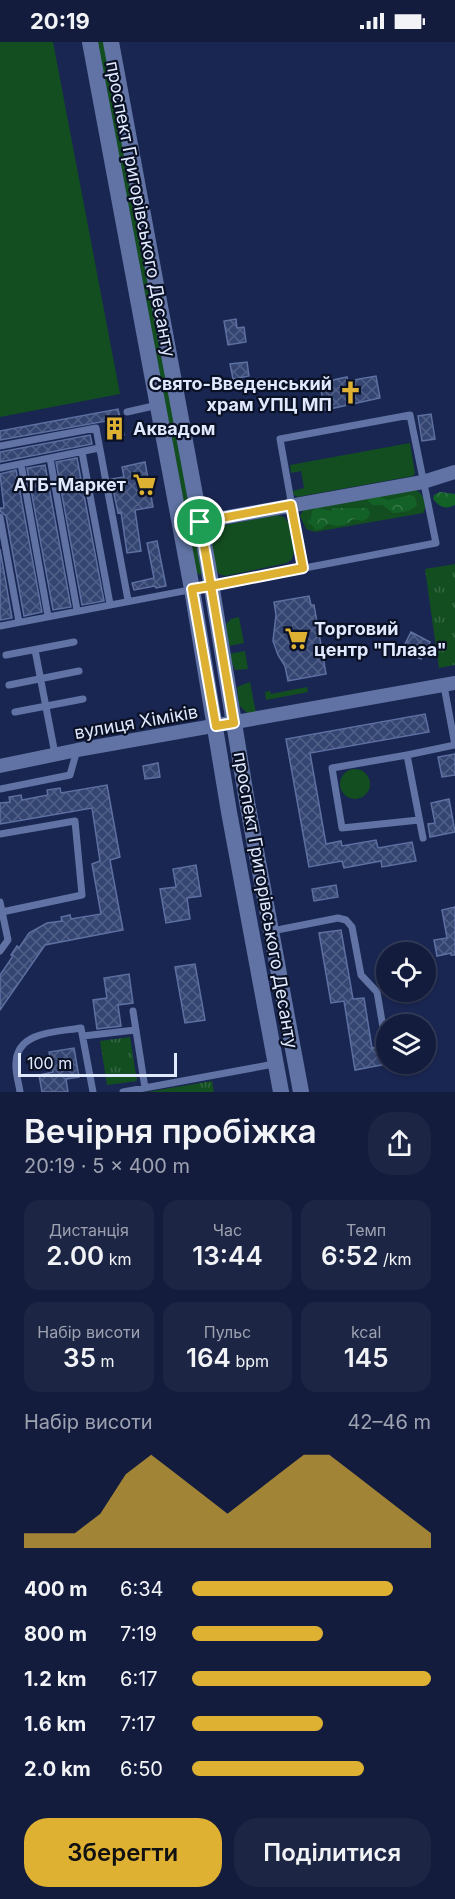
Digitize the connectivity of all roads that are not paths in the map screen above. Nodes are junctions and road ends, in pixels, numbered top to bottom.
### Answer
1 (90, 42) edge
2 (111, 42) edge
3 (158, 405) junction
4 (127, 412) dead end
5 (0, 446) edge
6 (99, 448) junction
7 (81, 452) junction
8 (50, 458) junction
9 (21, 464) junction
10 (0, 468) edge
11 (455, 472) edge
12 (423, 482) junction
13 (291, 505) junction
14 (0, 517) edge
15 (200, 522) junction
16 (303, 568) junction
17 (211, 586) junction
18 (192, 589) junction
19 (128, 600) junction
20 (110, 604) junction
21 (77, 610) junction
22 (48, 616) junction
23 (19, 622) junction
24 (0, 626) edge
25 (74, 642) dead end
26 (35, 650) junction
27 (6, 655) dead end
28 (79, 671) dead end
29 (40, 679) junction
30 (449, 684) edge
31 (9, 685) dead end
32 (83, 699) dead end
33 (45, 706) junction
34 (15, 712) dead end
35 (234, 723) junction
36 (216, 726) junction
37 (77, 750) junction
38 (55, 754) junction
39 (407, 755) junction
40 (0, 766) edge
41 (0, 789) edge
42 (419, 820) junction
43 (0, 834) edge
44 (423, 838) dead end
45 (265, 895) junction
46 (246, 899) junction
47 (0, 902) edge
48 (2, 912) junction
49 (272, 931) junction
50 (0, 951) edge
51 (133, 1011) dead end
52 (380, 1014) edge
53 (135, 1030) junction
54 (83, 1036) junction
55 (295, 1061) junction
56 (276, 1064) junction
57 (145, 1088) junction
58 (21, 1092) edge
59 (93, 1092) edge
60 (123, 1092) edge
61 (281, 1092) edge
62 (301, 1092) edge

1 - 3 street, проспект Григорівського Десанту
2 - 15 street, проспект Григорівського Десанту
3 - 4 lane
3 - 18 street, проспект Григорівського Десанту
5 - 6 lane
6 - 7 lane
6 - 19 lane
7 - 8 lane
7 - 20 lane
8 - 9 lane
8 - 21 lane
9 - 10 lane
9 - 22 lane
11 - 12 street
12 - 13 street
12 - 13 lane
12 - 16 lane
13 - 15 street
13 - 16 lane
14 - 23 lane
15 - 17 street, проспект Григорівського Десанту
16 - 17 lane
17 - 18 lane
17 - 35 street, проспект Григорівського Десанту
18 - 19 lane
18 - 36 street, проспект Григорівського Десанту
19 - 20 lane
20 - 21 lane
21 - 22 lane
22 - 23 lane
23 - 24 lane
25 - 26 lane
26 - 27 lane
26 - 29 lane
28 - 29 lane
29 - 31 lane
29 - 33 lane
30 - 35 street, вулиця Хіміків
30 - 39 lane
32 - 33 lane
33 - 34 lane
33 - 38 lane
35 - 36 street, вулиця Хіміків
35 - 45 street, проспект Григорівського Десанту
36 - 37 street, вулиця Хіміків
36 - 46 street, проспект Григорівського Десанту
37 - 38 street, вулиця Хіміків
37 - 41 lane
38 - 40 street, вулиця Хіміків
39 - 42 lane
39 - 42 lane
42 - 44 lane
43 - 48 lane
45 - 46 street
45 - 49 street, проспект Григорівського Десанту
46 - 56 street, проспект Григорівського Десанту
47 - 48 lane
48 - 50 lane
49 - 52 lane
49 - 55 street, проспект Григорівського Десанту
51 - 53 lane
53 - 54 lane
53 - 57 lane
54 - 58 lane
54 - 59 lane
55 - 56 street
55 - 62 street, проспект Григорівського Десанту
56 - 57 lane
56 - 61 street, проспект Григорівського Десанту
57 - 60 lane

